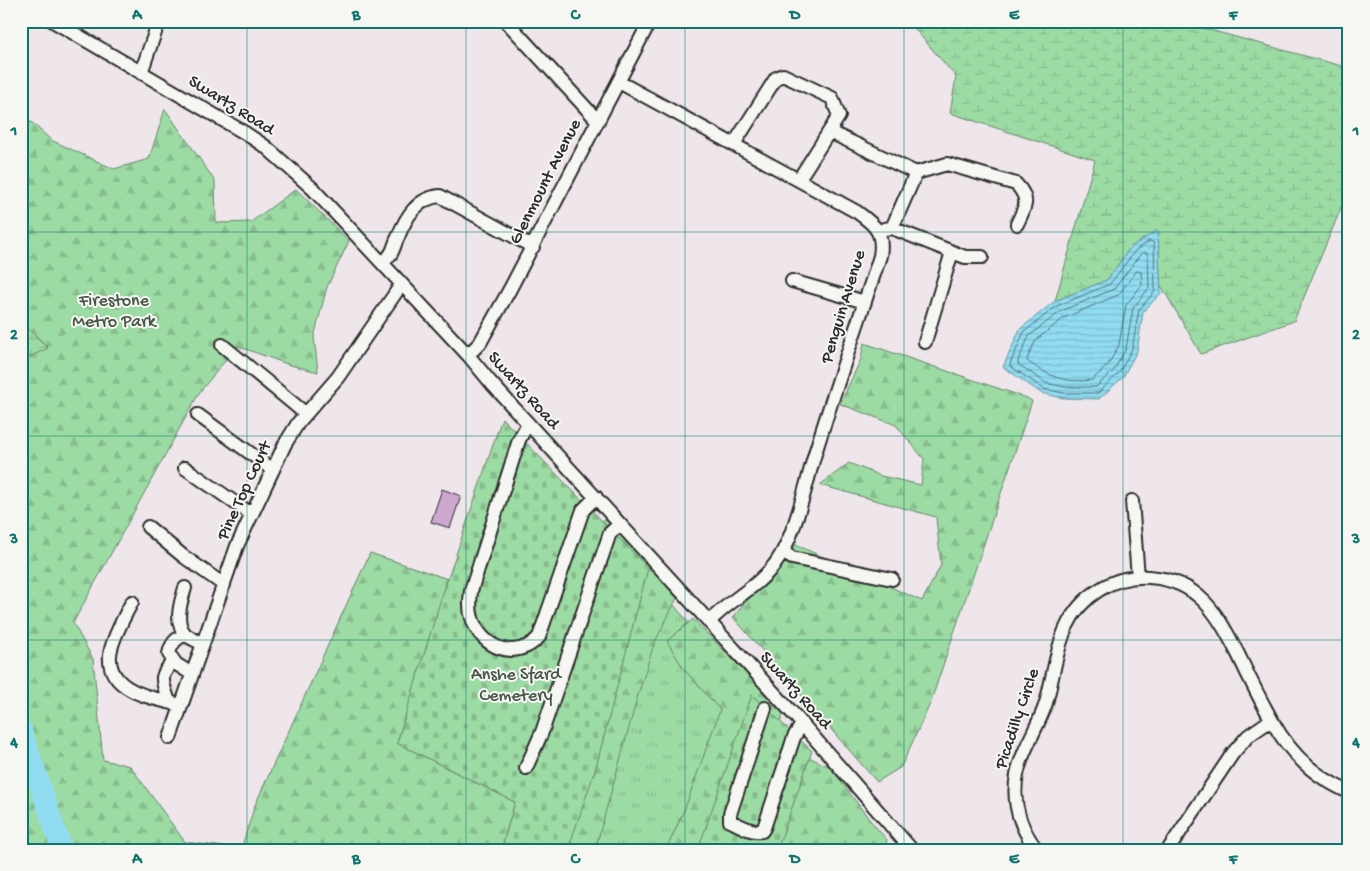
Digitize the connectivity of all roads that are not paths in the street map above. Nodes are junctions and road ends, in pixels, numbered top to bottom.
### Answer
1 (53, 21) edge
2 (159, 21) edge
3 (506, 21) edge
4 (650, 21) edge
5 (141, 73) junction
6 (619, 82) junction
7 (598, 121) junction
8 (830, 132) junction
9 (734, 144) junction
10 (916, 173) junction
11 (799, 179) junction
12 (1017, 224) dead end
13 (892, 228) junction
14 (877, 229) junction
15 (533, 247) junction
16 (952, 252) junction
17 (982, 258) dead end
18 (382, 263) junction
19 (792, 281) dead end
20 (401, 284) junction
21 (865, 302) junction
22 (925, 342) dead end
23 (222, 345) dead end
24 (468, 355) junction
25 (306, 414) junction
26 (198, 415) dead end
27 (528, 423) junction
28 (185, 468) dead end
29 (273, 470) junction
30 (596, 497) junction
31 (1132, 501) dead end
32 (251, 514) junction
33 (620, 524) junction
34 (148, 527) dead end
35 (783, 552) junction
36 (1138, 577) junction
37 (892, 579) dead end
38 (224, 585) junction
39 (185, 588) dead end
40 (132, 602) dead end
41 (709, 622) junction
42 (185, 634) junction
43 (203, 644) junction
44 (174, 661) junction
45 (192, 674) junction
46 (176, 703) junction
47 (765, 708) dead end
48 (1271, 720) junction
49 (802, 724) junction
50 (170, 738) dead end
51 (526, 768) dead end
52 (1349, 792) edge
53 (912, 850) edge
54 (1037, 850) edge
55 (1168, 850) edge

1 - 5 street, Swartz Road
2 - 5 street
3 - 7 street
4 - 6 street, Glenmount Avenue
5 - 18 street, Swartz Road
6 - 7 street, Glenmount Avenue
6 - 9 street, Penguin Avenue
7 - 15 street, Glenmount Avenue
8 - 9 street
8 - 10 street
8 - 11 street
9 - 11 street, Penguin Avenue
10 - 12 street
10 - 13 street
11 - 14 street, Penguin Avenue
13 - 14 street
13 - 16 street
14 - 21 street, Penguin Avenue
15 - 18 street
15 - 24 street, Glenmount Avenue
16 - 17 street
16 - 22 street
18 - 20 street, Swartz Road
19 - 21 street
20 - 24 street, Swartz Road
20 - 25 street, Pine Top Court
21 - 35 street, Penguin Avenue
23 - 25 street
24 - 27 street, Swartz Road
25 - 29 street, Pine Top Court
26 - 29 street
27 - 30 street, Swartz Road
27 - 30 street
28 - 32 street
29 - 32 street, Pine Top Court
30 - 33 street, Swartz Road
31 - 36 street
32 - 38 street, Pine Top Court
33 - 41 street, Swartz Road
33 - 51 street
34 - 38 street
35 - 37 street
35 - 41 street, Penguin Avenue
36 - 48 street, Picadilly Circle
36 - 54 street, Picadilly Circle
38 - 43 street, Pine Top Court
39 - 42 street
40 - 46 street
41 - 49 street, Swartz Road
42 - 43 street
42 - 44 street
43 - 45 street, Pine Top Court
44 - 45 street
44 - 46 street
45 - 46 street, Pine Top Court
46 - 50 street, Pine Top Court
47 - 49 street
48 - 52 street, Picadilly Circle
48 - 55 street
49 - 53 street, Swartz Road

